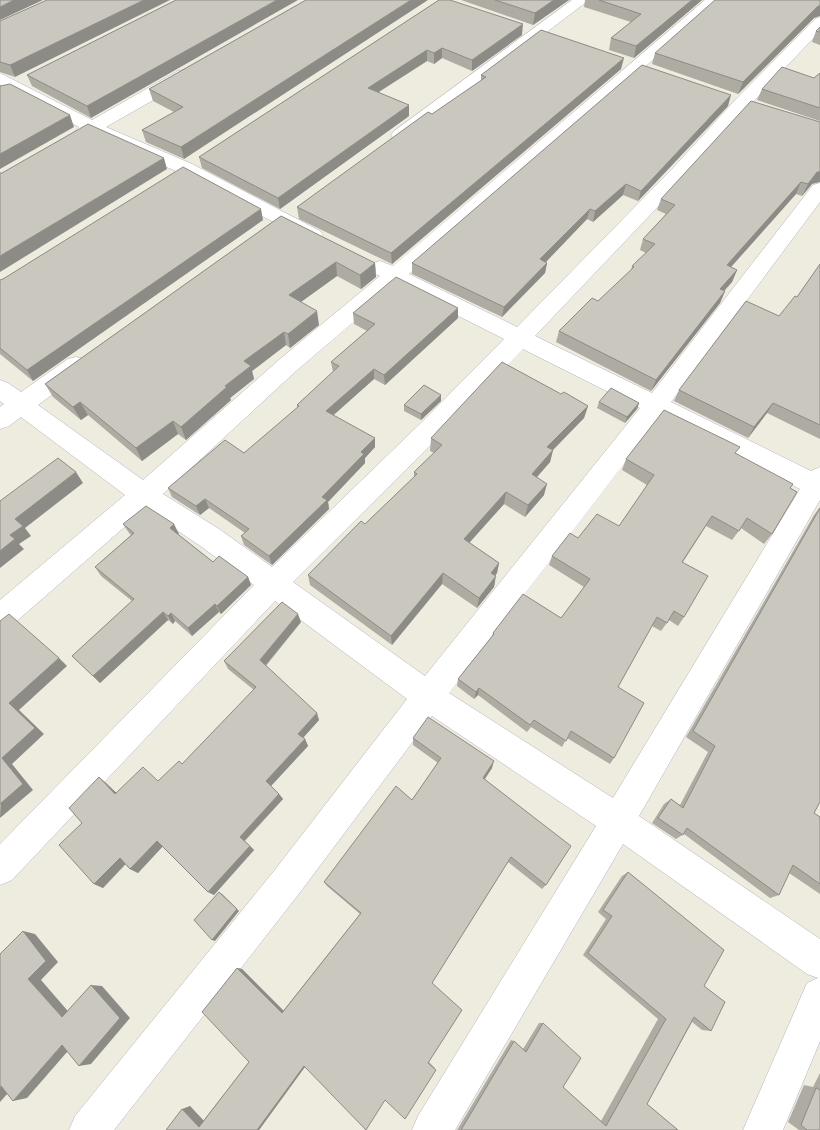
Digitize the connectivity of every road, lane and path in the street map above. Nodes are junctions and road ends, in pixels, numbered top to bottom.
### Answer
1 (582, 0) edge
2 (714, 0) edge
3 (820, 22) edge
4 (202, 65) edge
5 (11, 84) edge
6 (92, 127) junction
7 (66, 141) edge
8 (385, 146) edge
9 (820, 189) edge
10 (334, 245) edge
11 (361, 258) edge
12 (395, 275) junction
13 (518, 338) junction
14 (94, 352) edge
15 (7, 404) edge
16 (656, 405) junction
17 (819, 483) edge
18 (144, 495) junction
19 (273, 584) junction
20 (0, 618) edge
21 (428, 696) junction
22 (618, 821) junction
23 (0, 868) edge
24 (820, 962) edge
25 (820, 996) edge
26 (89, 1130) edge
27 (432, 1130) edge
28 (764, 1130) edge

1 - 8 street
2 - 12 street
3 - 13 street
4 - 6 street
5 - 6 street
6 - 7 street
6 - 10 street
9 - 16 street
11 - 12 street
12 - 13 street
12 - 18 street
13 - 16 street
13 - 19 street
14 - 15 street
15 - 18 street
16 - 17 street
16 - 21 street
17 - 22 street
18 - 19 street
18 - 20 street
19 - 21 street
19 - 23 street
21 - 22 street
21 - 26 street
22 - 24 street
22 - 27 street
25 - 28 street

